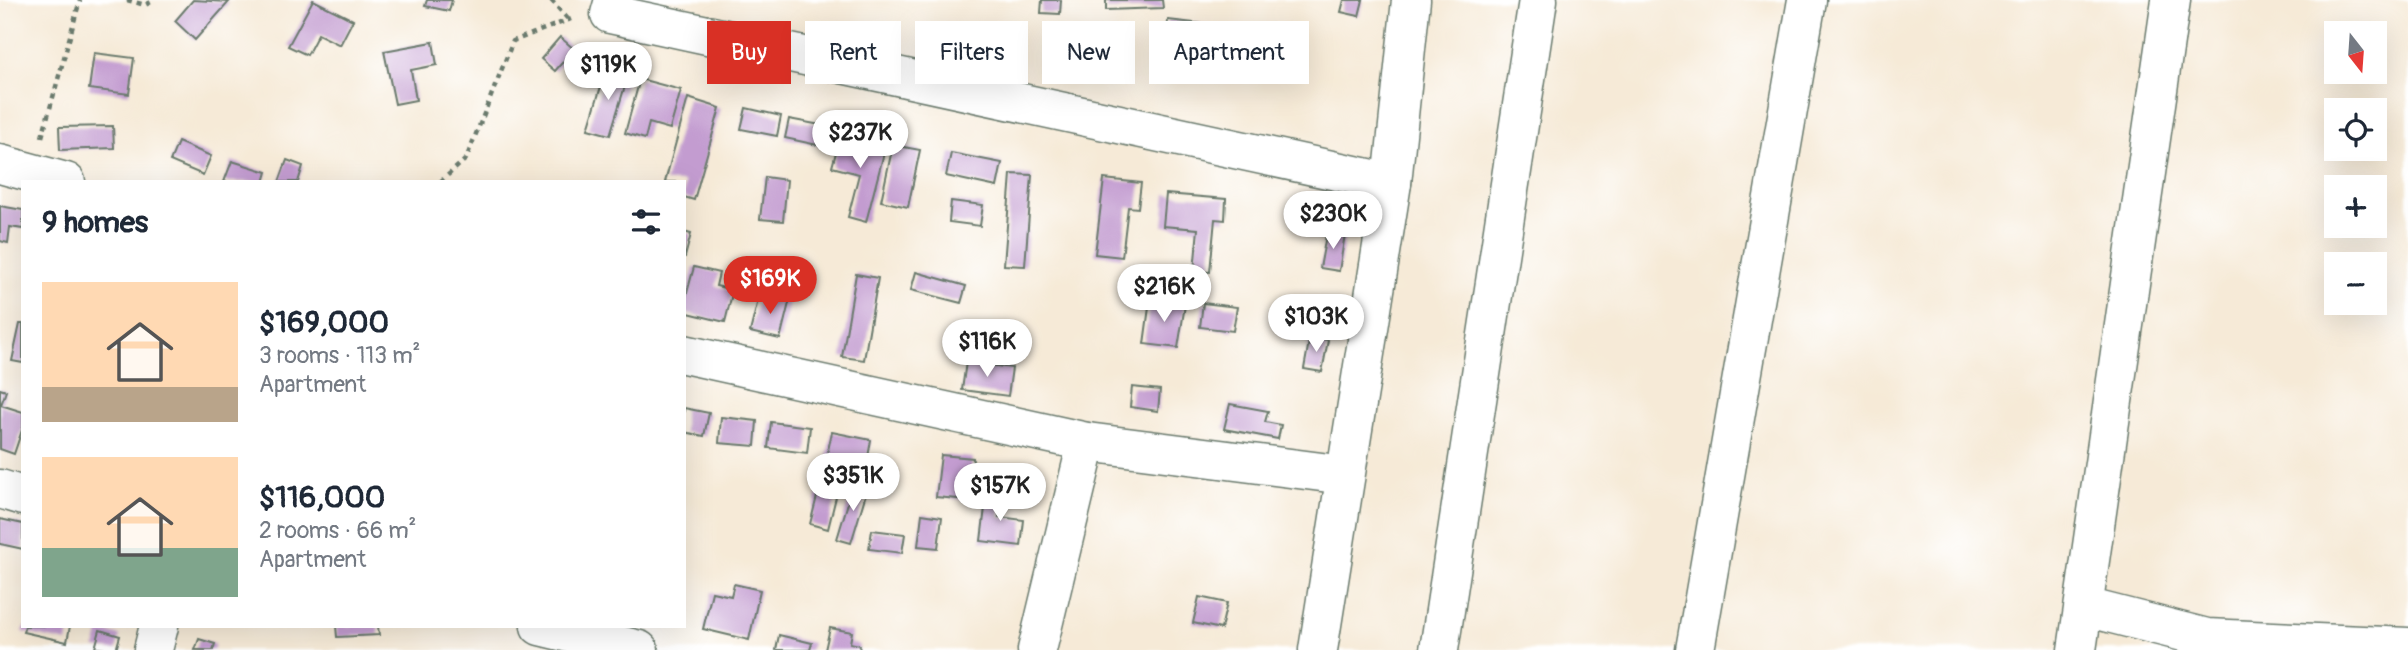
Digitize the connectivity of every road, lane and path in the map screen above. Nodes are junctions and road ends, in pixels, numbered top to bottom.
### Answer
1 (80, 0) edge
2 (127, 0) edge
3 (156, 0) edge
4 (551, 0) edge
5 (1411, 0) edge
6 (1538, 0) edge
7 (1807, 0) edge
8 (2171, 0) edge
9 (612, 7) edge
10 (568, 19) junction
11 (32, 173) edge
12 (442, 180) edge
13 (1392, 183) junction
14 (686, 354) edge
15 (1087, 442) junction
16 (1345, 475) junction
17 (0, 489) edge
18 (21, 495) edge
19 (2085, 607) junction
20 (158, 628) edge
21 (548, 628) edge
22 (2408, 647) edge
23 (153, 650) edge
24 (639, 650) edge
25 (1037, 650) edge
26 (1318, 650) edge
27 (1438, 650) edge
28 (1695, 650) edge
29 (2077, 650) edge

1 - 11 path
2 - 3 path
4 - 10 path
5 - 13 street
6 - 27 street
7 - 28 street
8 - 19 street
9 - 10 path
9 - 13 street
10 - 12 path
13 - 16 street
14 - 15 street
15 - 16 street
15 - 25 street
16 - 26 street
17 - 18 street
19 - 22 street
19 - 29 street
20 - 23 street
21 - 24 street

